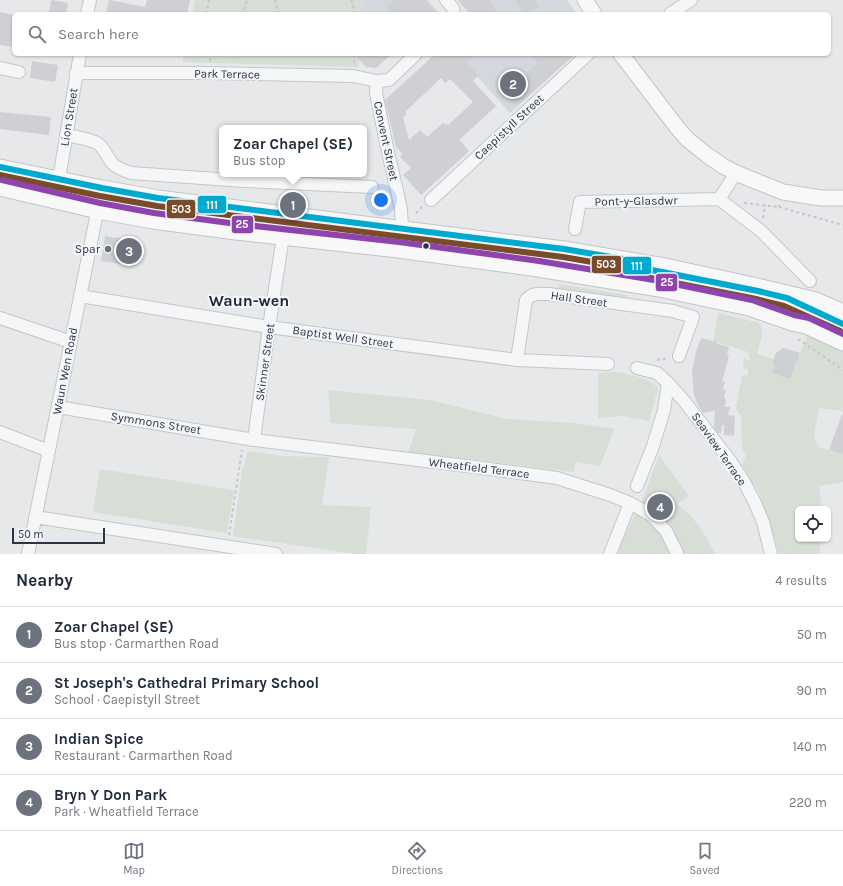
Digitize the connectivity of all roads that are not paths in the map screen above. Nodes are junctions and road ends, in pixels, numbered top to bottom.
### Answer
1 (90, 0) edge
2 (446, 0) edge
3 (585, 0) edge
4 (691, 0) edge
5 (87, 12) edge
6 (454, 12) edge
7 (593, 12) edge
8 (673, 12) edge
9 (80, 56) edge
10 (414, 56) edge
11 (586, 56) edge
12 (623, 56) edge
13 (0, 68) edge
14 (19, 72) dead end
15 (76, 73) junction
16 (377, 81) junction
17 (66, 135) junction
18 (0, 167) edge
19 (736, 173) junction
20 (59, 179) junction
21 (372, 187) dead end
22 (0, 188) edge
23 (102, 188) junction
24 (843, 198) edge
25 (719, 199) junction
26 (431, 200) dead end
27 (98, 211) junction
28 (402, 228) junction
29 (575, 229) dead end
30 (283, 237) junction
31 (506, 242) junction
32 (398, 250) junction
33 (623, 259) junction
34 (810, 281) dead end
35 (80, 296) junction
36 (843, 312) edge
37 (0, 318) edge
38 (843, 324) edge
39 (269, 327) junction
40 (843, 331) edge
41 (71, 342) junction
42 (843, 343) edge
43 (679, 356) dead end
44 (517, 360) junction
45 (608, 364) dead end
46 (637, 368) dead end
47 (668, 383) junction
48 (58, 407) junction
49 (0, 432) edge
50 (249, 439) junction
51 (48, 451) junction
52 (637, 486) dead end
53 (630, 503) junction
54 (35, 517) junction
55 (677, 553) dead end
56 (28, 554) edge
57 (276, 554) edge
58 (610, 554) edge
59 (771, 554) edge

1 - 5 street
2 - 6 street
3 - 7 main road
4 - 8 street
9 - 15 street, Lion Street
10 - 16 street
11 - 26 street, Caepistyll Street
12 - 19 main road
13 - 14 street
15 - 16 street, Park Terrace
15 - 17 street, Lion Street
16 - 28 street, Convent Street
17 - 20 street, Lion Street
17 - 21 street
18 - 20 main road
19 - 24 main road
19 - 25 street
20 - 23 main road
22 - 27 main road
23 - 27 street, Waun Wen Road
23 - 28 main road
25 - 29 street, Pont-y-Glasdwr
25 - 34 street
27 - 30 main road
27 - 35 street, Waun Wen Road
28 - 31 main road
28 - 32 street, Convent Street
30 - 32 main road
30 - 39 street, Skinner Street
31 - 33 main road
31 - 40 main road
32 - 42 main road
33 - 36 main road
33 - 38 street
35 - 39 street, Baptist Well Street
35 - 41 street, Waun Wen Road
37 - 41 street
39 - 44 street, Baptist Well Street
39 - 50 street, Skinner Street
41 - 48 street, Waun Wen Road
43 - 44 street, Hall Street
44 - 45 street, Baptist Well Street
46 - 47 street, Seaview Terrace
47 - 52 street
47 - 59 street, Seaview Terrace
48 - 50 street, Symmons Street
48 - 51 street, Waun Wen Road
49 - 51 street
50 - 53 street, Wheatfield Terrace
51 - 54 street, Waun Wen Road
53 - 55 street, Wheatfield Terrace
53 - 58 street
54 - 56 street, Waun Wen Road
54 - 57 street

